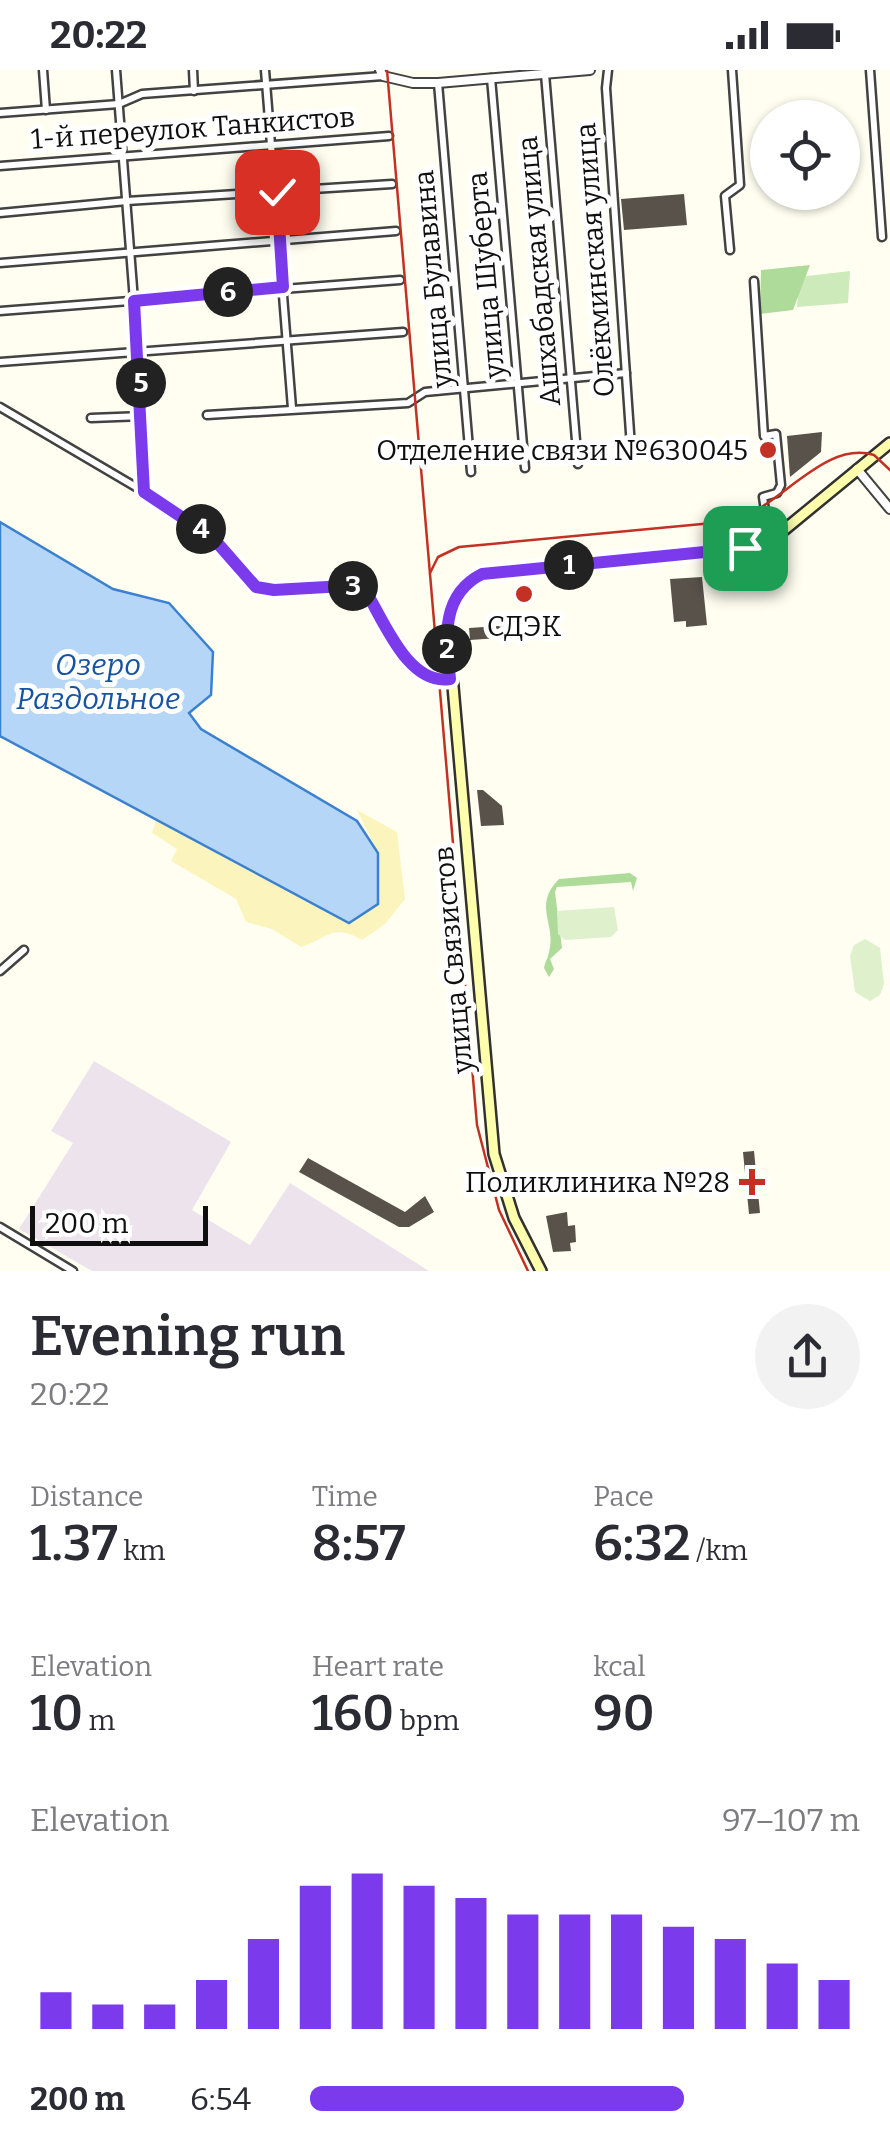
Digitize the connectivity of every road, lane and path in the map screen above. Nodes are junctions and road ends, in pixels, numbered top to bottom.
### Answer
1 (43, 70) edge
2 (116, 70) edge
3 (193, 70) edge
4 (266, 70) edge
5 (444, 70) edge
6 (577, 70) edge
7 (590, 70) edge
8 (608, 70) edge
9 (732, 70) edge
10 (870, 70) edge
11 (382, 73) edge
12 (505, 74) edge
13 (545, 74) junction
14 (490, 78) junction
15 (441, 83) junction
16 (267, 86) junction
17 (194, 91) junction
18 (119, 104) junction
19 (46, 110) junction
20 (0, 113) edge
21 (389, 136) dead end
22 (270, 144) junction
23 (123, 156) junction
24 (0, 166) edge
25 (392, 184) dead end
26 (275, 192) junction
27 (127, 201) junction
28 (0, 213) edge
29 (396, 230) dead end
30 (882, 237) dead end
31 (279, 239) junction
32 (730, 250) dead end
33 (131, 252) junction
34 (0, 263) edge
35 (400, 280) dead end
36 (754, 281) dead end
37 (283, 287) junction
38 (134, 301) junction
39 (0, 312) edge
40 (404, 332) dead end
41 (289, 339) junction
42 (138, 353) junction
43 (0, 362) edge
44 (626, 373) junction
45 (571, 379) junction
46 (519, 384) junction
47 (465, 389) junction
48 (0, 407) edge
49 (292, 408) junction
50 (206, 415) dead end
51 (144, 416) junction
52 (91, 418) dead end
53 (890, 443) edge
54 (631, 447) dead end
55 (578, 464) dead end
56 (525, 468) dead end
57 (856, 469) junction
58 (471, 472) dead end
59 (144, 492) junction
60 (890, 509) edge
61 (769, 540) junction
62 (450, 679) junction
63 (24, 950) dead end
64 (0, 971) edge
65 (0, 1227) edge
66 (73, 1271) edge
67 (541, 1271) edge

1 - 19 street
2 - 18 street
3 - 17 street
4 - 16 street
5 - 15 street, улица Булавина
6 - 7 street
6 - 13 street
8 - 44 street, Олёкминская улица
9 - 32 street
10 - 30 street
11 - 15 street
11 - 16 street
12 - 13 street
12 - 14 street
13 - 45 street, Ашхабадская улица
14 - 15 street
14 - 46 street, улица Шуберта
15 - 47 street, улица Булавина
16 - 17 street
16 - 22 street
17 - 18 street
18 - 19 street
18 - 23 street
19 - 20 street
21 - 22 street, 1-й переулок Танкистов
22 - 23 street, 1-й переулок Танкистов
22 - 26 street
23 - 24 street, 1-й переулок Танкистов
23 - 27 street
25 - 26 street
26 - 27 street
26 - 31 street
27 - 28 street
27 - 33 street
29 - 31 street
31 - 33 street
31 - 37 street
33 - 34 street
33 - 38 street
35 - 37 street
36 - 61 street
37 - 38 street
37 - 41 street
38 - 39 street
38 - 42 street
40 - 41 street
41 - 42 street
41 - 49 street
42 - 43 street
42 - 51 street
44 - 45 street
44 - 54 street, Олёкминская улица
45 - 46 street
45 - 55 street, Ашхабадская улица
46 - 47 street
46 - 56 street, улица Шуберта
47 - 49 street
47 - 58 street, улица Булавина
48 - 59 street
49 - 50 street
51 - 52 street
51 - 59 street
53 - 57 main road
57 - 60 street
57 - 61 main road
59 - 62 street
61 - 62 main road, улица Связистов
62 - 67 main road, улица Связистов
63 - 64 street
65 - 66 street

